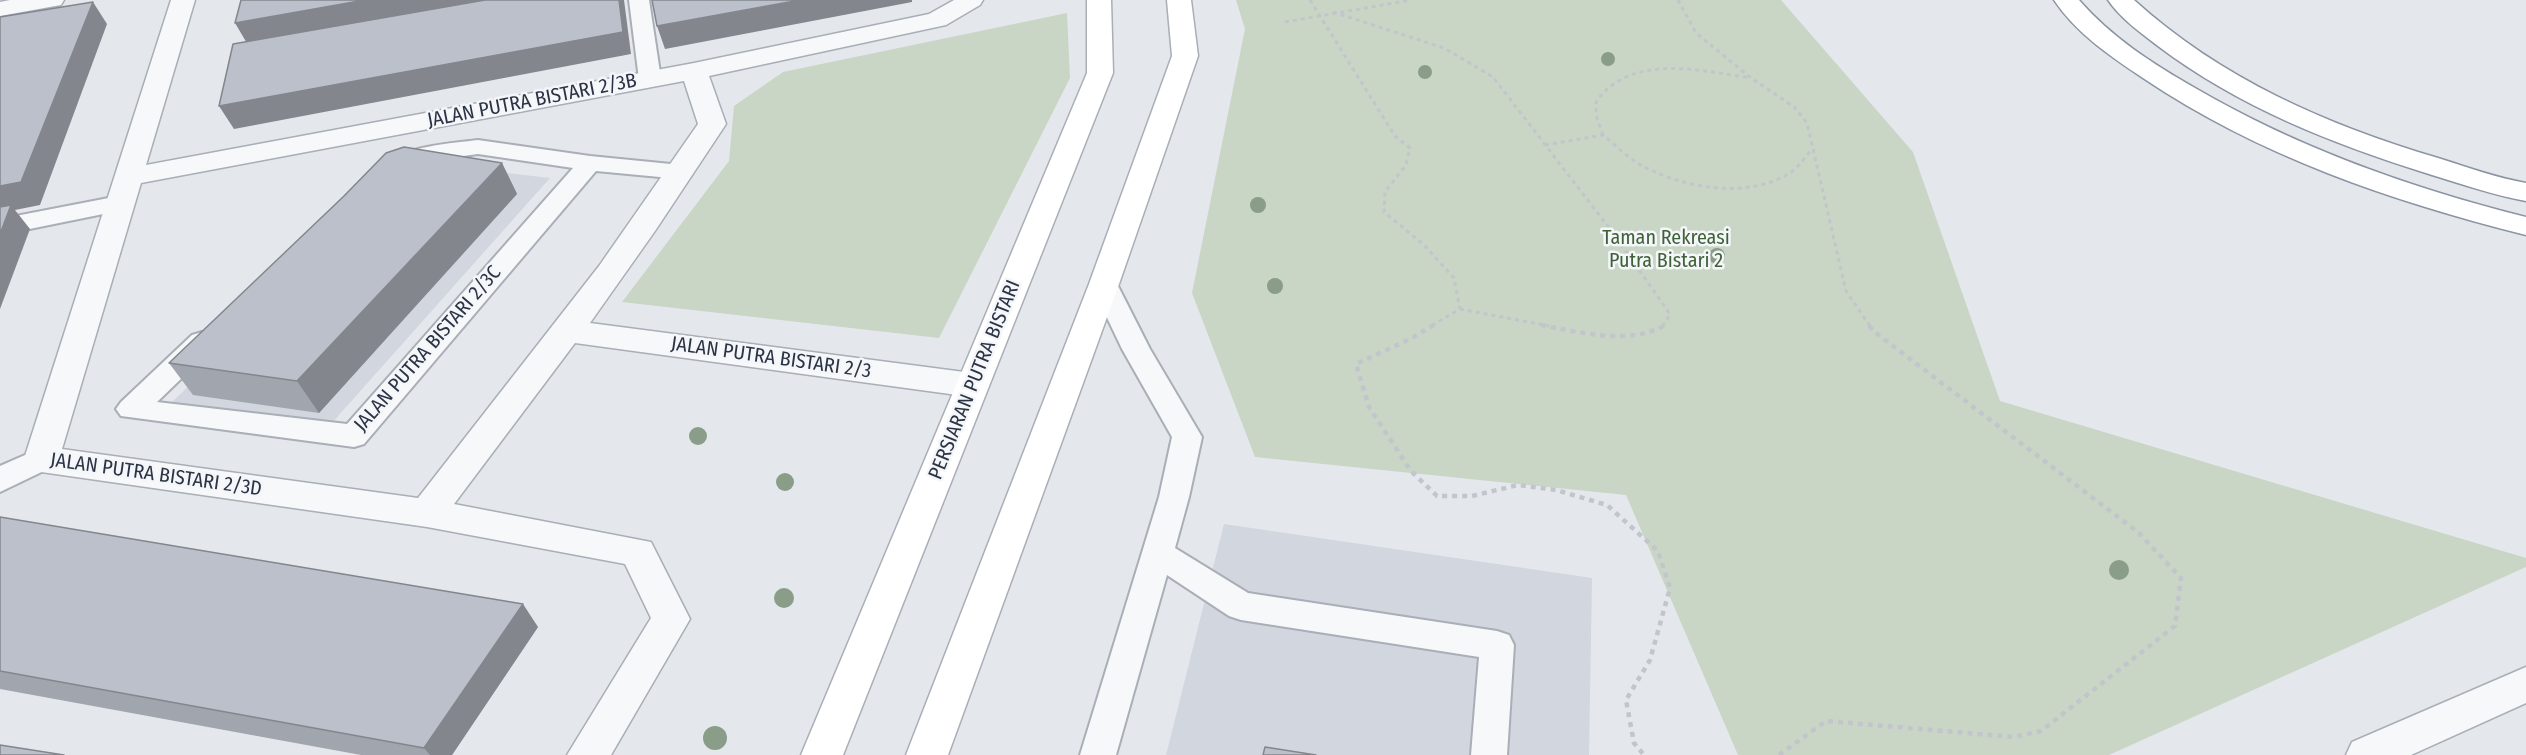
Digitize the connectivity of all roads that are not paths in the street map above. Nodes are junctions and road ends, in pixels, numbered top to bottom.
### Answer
1 (183, 0) edge
2 (639, 0) edge
3 (971, 0) edge
4 (1099, 0) edge
5 (1179, 0) edge
6 (2066, 0) edge
7 (2120, 0) edge
8 (38, 1) edge
9 (0, 9) edge
10 (694, 71) junction
11 (650, 79) junction
12 (590, 163) junction
13 (681, 172) junction
14 (374, 180) edge
15 (123, 191) junction
16 (2526, 192) edge
17 (2526, 226) edge
18 (0, 227) edge
19 (1104, 284) junction
20 (218, 327) edge
21 (568, 332) junction
22 (972, 385) junction
23 (41, 459) junction
24 (0, 480) edge
25 (427, 513) junction
26 (1158, 553) junction
27 (2521, 693) edge
28 (588, 755) edge
29 (822, 755) edge
30 (927, 755) edge
31 (1098, 755) edge
32 (1489, 755) edge
33 (2367, 755) edge

1 - 15 street, JALAN PUTRA BISTARI 2/3D
2 - 11 lane
3 - 10 street, JALAN PUTRA BISTARI 2/3B
4 - 22 main road, PERSIARAN PUTRA BISTARI
5 - 19 main road
6 - 17 main road
7 - 16 main road
8 - 9 street
10 - 11 street, JALAN PUTRA BISTARI 2/3B
10 - 13 street
11 - 15 street, JALAN PUTRA BISTARI 2/3B
12 - 13 lane
12 - 14 lane
12 - 20 lane, JALAN PUTRA BISTARI 2/3C
13 - 21 street
15 - 18 lane
15 - 23 street, JALAN PUTRA BISTARI 2/3D
19 - 26 lane
19 - 30 main road
21 - 22 street, JALAN PUTRA BISTARI 2/3
21 - 25 street
22 - 29 main road, PERSIARAN PUTRA BISTARI
23 - 24 lane
23 - 25 street, JALAN PUTRA BISTARI 2/3D
25 - 28 street, JALAN PUTRA BISTARI 2/3D
26 - 31 lane
26 - 32 lane
27 - 33 street

